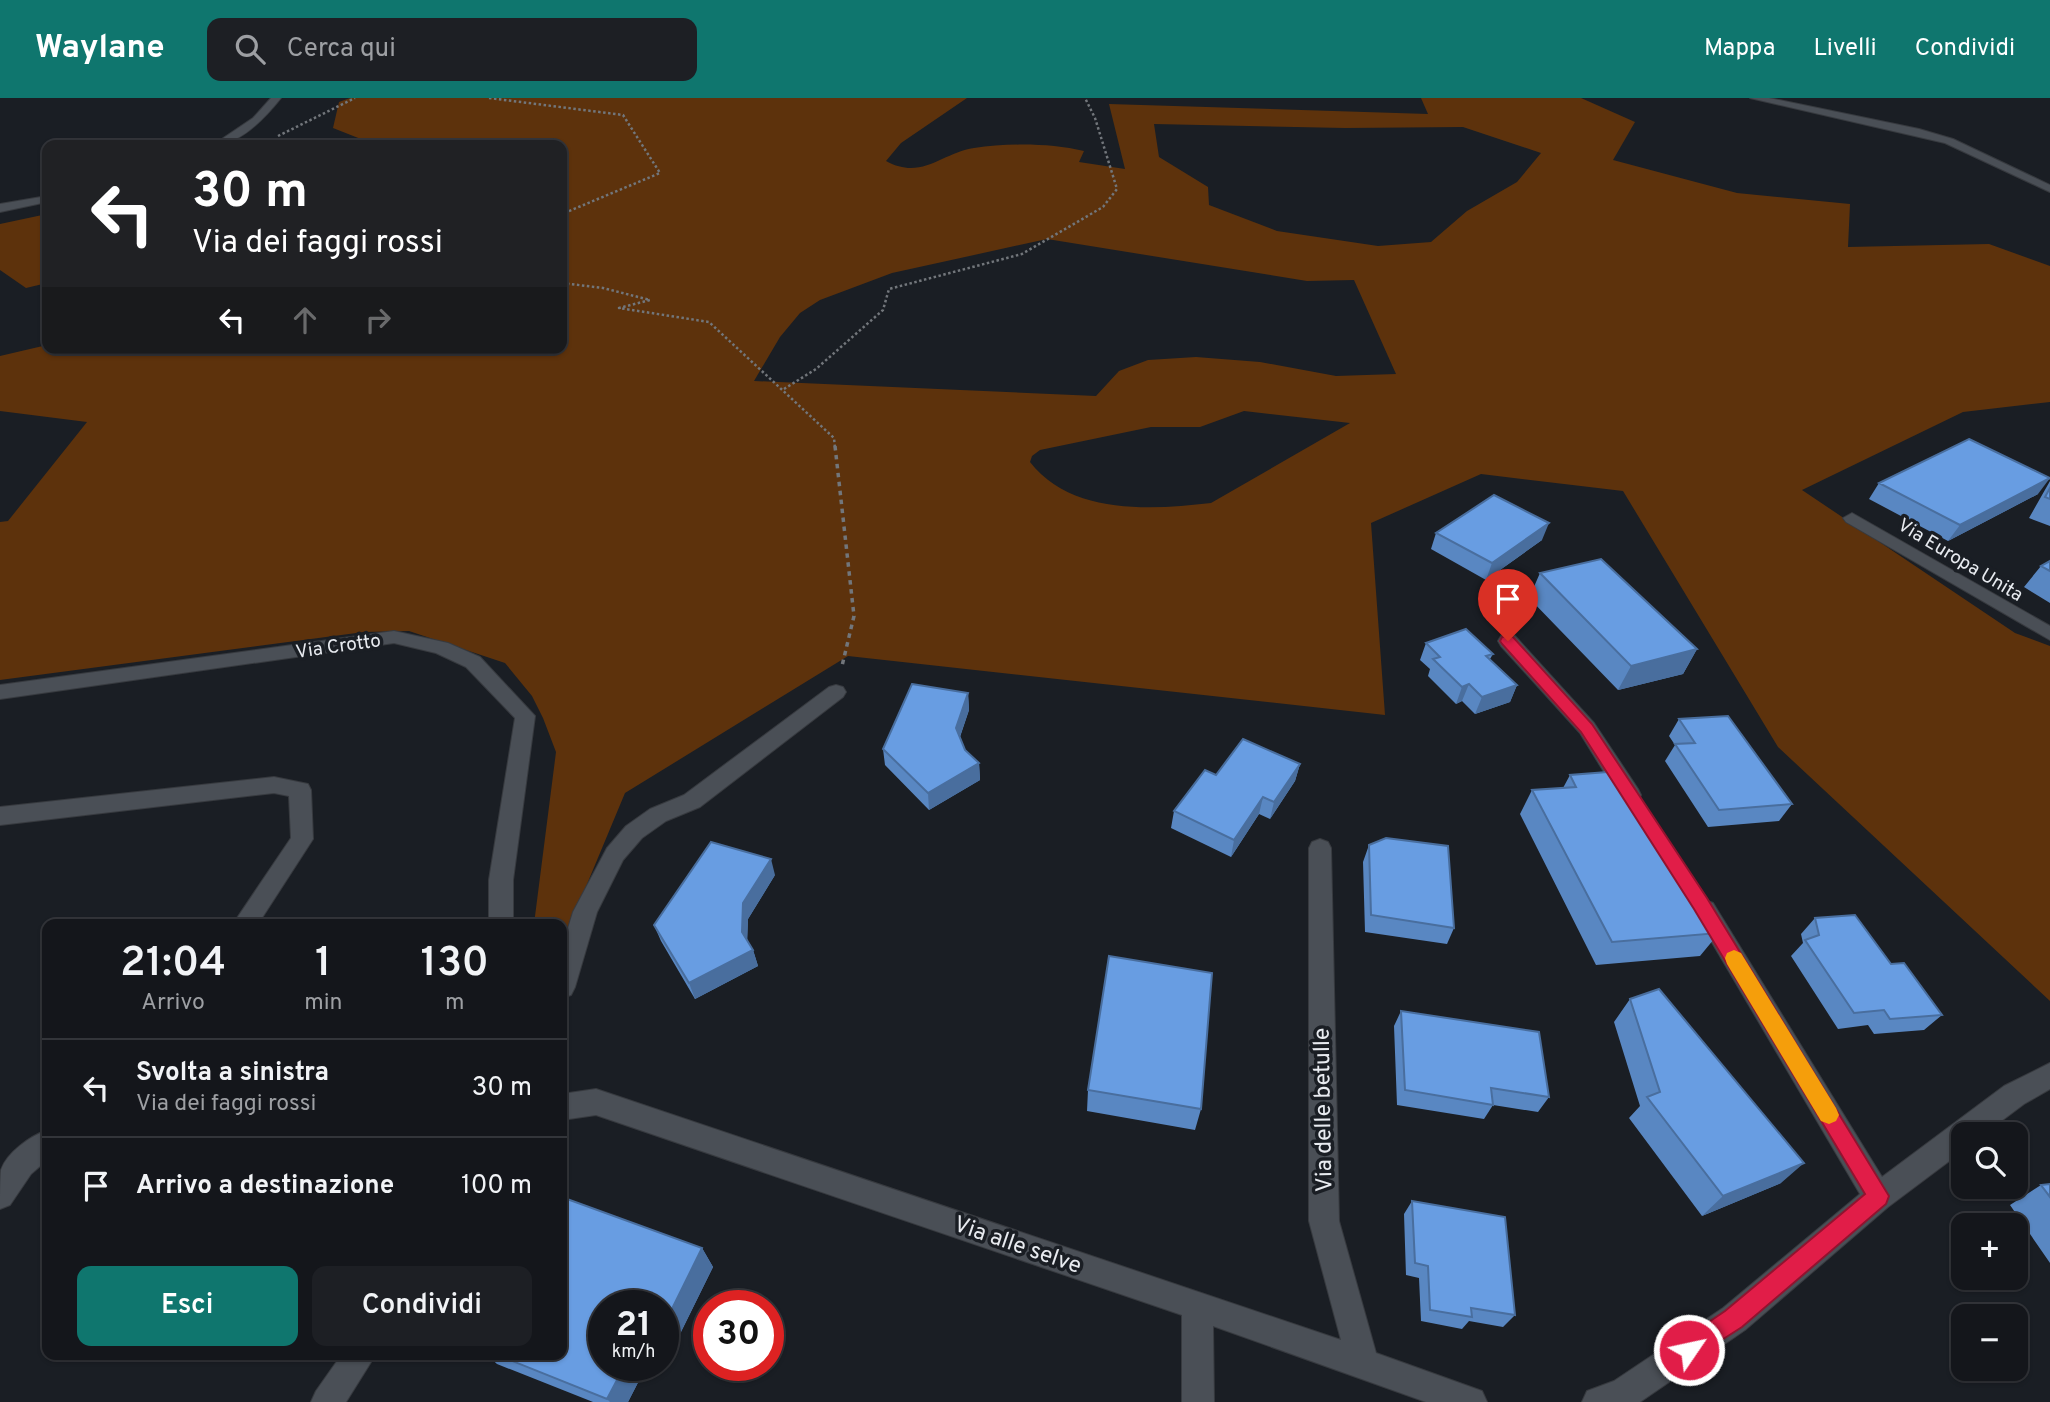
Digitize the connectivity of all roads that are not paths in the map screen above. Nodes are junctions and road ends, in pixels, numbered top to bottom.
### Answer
1 (276, 98) edge
2 (1755, 98) edge
3 (226, 140) edge
4 (2050, 189) edge
5 (42, 200) edge
6 (0, 208) edge
7 (1852, 518) dead end
8 (2050, 634) edge
9 (1508, 641) dead end
10 (0, 692) edge
11 (836, 692) road end
12 (1640, 810) edge
13 (0, 816) edge
14 (1320, 848) dead end
15 (1693, 892) edge
16 (248, 919) edge
17 (501, 919) edge
18 (567, 971) edge
19 (2050, 1075) edge
20 (567, 1106) edge
21 (42, 1147) edge
22 (0, 1195) edge
23 (1878, 1196) junction
24 (1197, 1305) junction
25 (357, 1360) edge
26 (1364, 1366) junction
27 (327, 1402) edge
28 (1198, 1402) edge
29 (1471, 1402) edge
30 (1598, 1402) edge

1 - 3 street
2 - 4 street
5 - 6 street
7 - 8 street, Via Europa Unita
9 - 12 street
10 - 17 street, Via Crotto
11 - 18 street
13 - 16 street
14 - 26 street, Via delle betulle
15 - 23 street
19 - 23 street
20 - 24 street, Via alle selve
21 - 22 street
23 - 30 street
24 - 26 street, Via alle selve
24 - 28 street
25 - 27 street
26 - 29 street, Via alle selve

